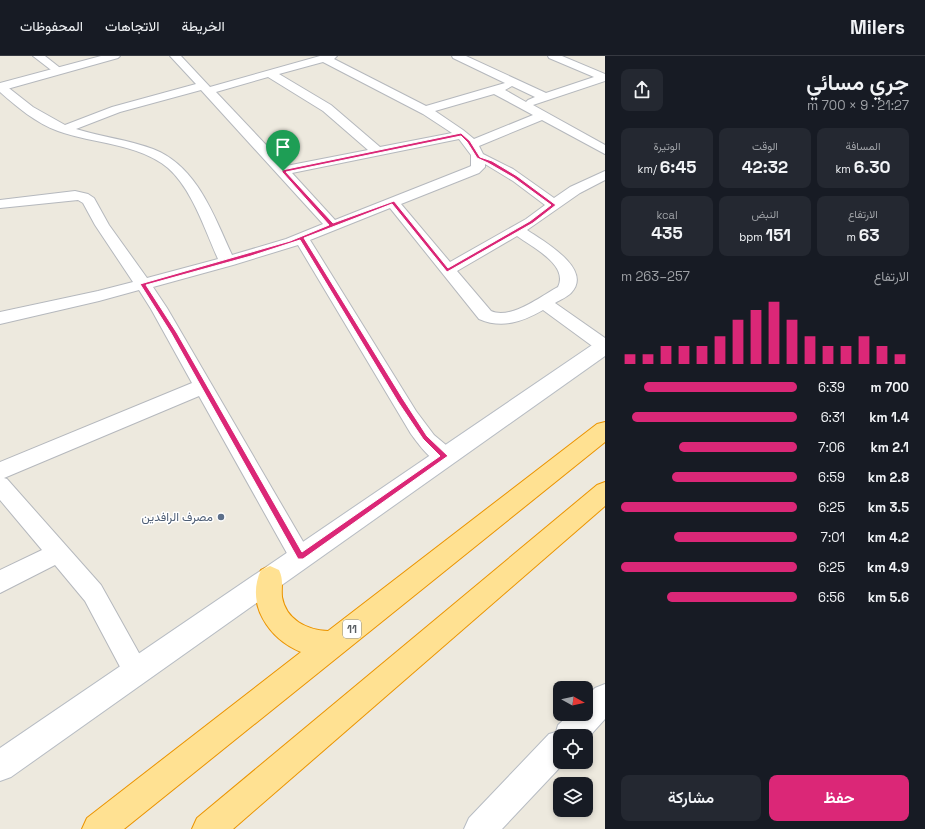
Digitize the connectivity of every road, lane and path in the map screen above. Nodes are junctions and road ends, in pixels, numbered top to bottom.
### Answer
1 (38, 56) edge
2 (114, 56) edge
3 (175, 56) edge
4 (457, 56) edge
5 (553, 56) edge
6 (328, 57) edge
7 (59, 71) junction
8 (270, 74) junction
9 (605, 78) edge
10 (515, 84) junction
11 (0, 87) edge
12 (205, 89) junction
13 (494, 89) junction
14 (544, 97) junction
15 (523, 105) junction
16 (425, 110) junction
17 (542, 116) junction
18 (66, 129) junction
19 (461, 134) junction
20 (605, 150) edge
21 (475, 151) junction
22 (378, 152) junction
23 (283, 171) junction
24 (605, 174) edge
25 (392, 202) junction
26 (0, 204) edge
27 (554, 205) junction
28 (332, 225) junction
29 (517, 230) junction
30 (301, 238) junction
31 (226, 262) junction
32 (447, 270) junction
33 (143, 284) junction
34 (542, 302) junction
35 (0, 318) edge
36 (605, 346) edge
37 (204, 386) junction
38 (605, 430) edge
39 (445, 456) junction
40 (0, 471) edge
41 (0, 484) edge
42 (605, 492) edge
43 (59, 552) junction
44 (301, 557) junction
45 (270, 578) junction
46 (0, 582) edge
47 (332, 645) junction
48 (136, 671) junction
49 (605, 698) edge
50 (576, 729) edge
51 (553, 752) edge
52 (0, 766) edge
53 (98, 829) edge
54 (208, 829) edge
55 (480, 829) edge

1 - 7 street
2 - 7 main road
3 - 12 street
4 - 10 street
5 - 9 street
6 - 8 street
6 - 16 street
7 - 11 main road
8 - 12 street
8 - 22 street
9 - 14 street
10 - 13 street
10 - 14 street
11 - 18 street
12 - 18 street
12 - 23 street
13 - 15 street
13 - 16 street
14 - 15 street
15 - 17 street
16 - 19 street
17 - 20 street
17 - 21 street
18 - 31 street
19 - 21 street
19 - 22 street
21 - 25 street
21 - 27 street
22 - 23 street
23 - 28 street
24 - 27 street
25 - 28 street
25 - 32 street
26 - 33 street
27 - 29 street
28 - 30 street
29 - 32 street
29 - 34 street
30 - 31 street
30 - 39 street
31 - 33 street
32 - 34 street
33 - 35 street
33 - 37 street
34 - 36 street
36 - 39 main road
37 - 40 street
37 - 44 street
38 - 47 highway, 11
39 - 44 main road
41 - 43 street
42 - 54 highway
43 - 46 street
43 - 48 street
44 - 45 main road
45 - 47 highway
45 - 48 main road
47 - 53 highway, 11
48 - 52 main road
49 - 50 main road
51 - 55 main road

